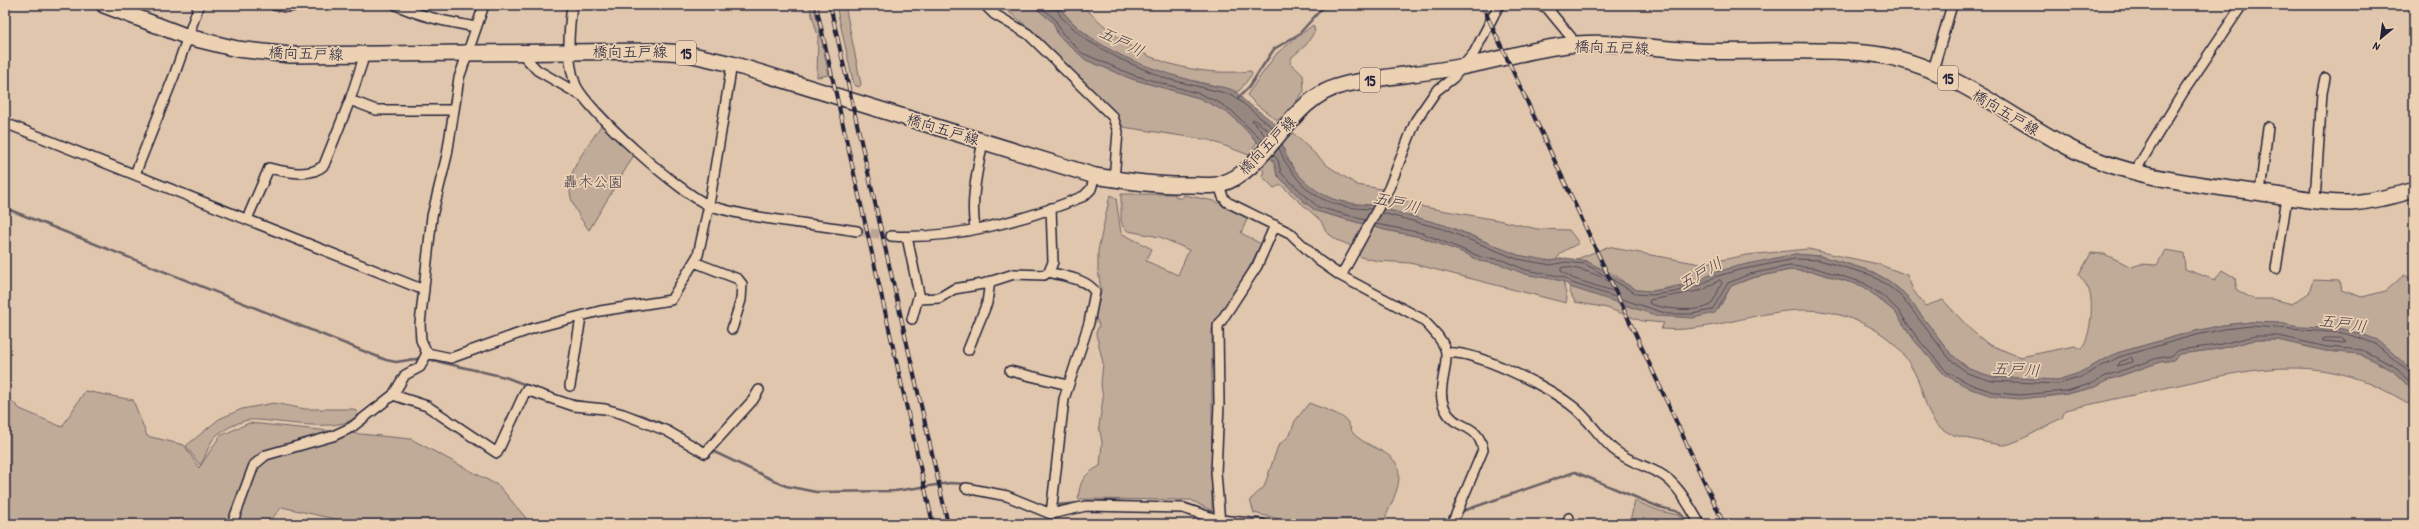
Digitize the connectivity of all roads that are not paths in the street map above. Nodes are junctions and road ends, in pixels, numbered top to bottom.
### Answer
1 (104, 5) edge
2 (199, 5) edge
3 (274, 5) edge
4 (302, 5) edge
5 (396, 5) edge
6 (484, 5) edge
7 (572, 5) edge
8 (985, 5) edge
9 (1499, 5) edge
10 (1537, 5) edge
11 (1952, 5) edge
12 (2242, 5) edge
13 (1550, 6) edge
14 (476, 27) junction
15 (188, 37) junction
16 (1571, 44) junction
17 (522, 51) junction
18 (570, 51) junction
19 (467, 52) junction
20 (365, 54) junction
21 (732, 64) junction
22 (1462, 67) junction
23 (1933, 70) junction
24 (2325, 78) dead end
25 (582, 96) junction
26 (350, 100) junction
27 (454, 110) junction
28 (5, 122) edge
29 (2268, 127) dead end
30 (983, 141) junction
31 (2134, 173) junction
32 (136, 174) junction
33 (1095, 176) junction
34 (1114, 179) junction
35 (1219, 185) junction
36 (2414, 190) edge
37 (2260, 193) junction
38 (2287, 197) junction
39 (2315, 200) junction
40 (709, 205) junction
41 (1051, 208) junction
42 (247, 219) junction
43 (1275, 225) junction
44 (975, 228) junction
45 (857, 231) tunnel mouth
46 (891, 236) tunnel mouth
47 (907, 237) junction
48 (694, 262) junction
49 (2276, 270) dead end
50 (1049, 272) junction
51 (1341, 276) junction
52 (990, 282) junction
53 (424, 290) junction
54 (918, 299) junction
55 (581, 317) junction
56 (912, 319) dead end
57 (732, 329) dead end
58 (968, 350) dead end
59 (427, 353) junction
60 (1446, 353) junction
61 (1010, 371) dead end
62 (1068, 385) junction
63 (570, 386) dead end
64 (759, 390) dead end
65 (393, 395) junction
66 (966, 488) dead end
67 (1051, 514) junction
68 (1219, 522) edge
69 (232, 524) edge
70 (1262, 524) edge
71 (1452, 524) edge
72 (1700, 524) edge

1 - 15 main road, 橋向五戸線 / 15
2 - 15 street
3 - 4 street
5 - 14 street
6 - 14 street
7 - 18 street
8 - 34 street
9 - 22 street
10 - 13 street
11 - 23 street
12 - 31 street
13 - 16 street
14 - 19 street
15 - 20 main road, 橋向五戸線 / 15
15 - 32 street
16 - 22 main road, 橋向五戸線 / 15
16 - 23 main road, 橋向五戸線 / 15
17 - 18 main road, 橋向五戸線 / 15
17 - 19 main road, 橋向五戸線 / 15
17 - 25 street
18 - 21 main road, 橋向五戸線 / 15
18 - 25 street
19 - 20 main road, 橋向五戸線 / 15
19 - 27 street
20 - 26 street
21 - 30 main road, 橋向五戸線 / 15
21 - 40 street
22 - 35 main road, 橋向五戸線 / 15
22 - 51 street
23 - 31 main road, 橋向五戸線 / 15
24 - 39 street
25 - 40 street
26 - 27 street
26 - 42 street
27 - 53 street
28 - 32 street
29 - 37 street
30 - 33 main road, 橋向五戸線 / 15
30 - 44 street
31 - 37 main road, 橋向五戸線 / 15
32 - 42 street
33 - 34 main road, 橋向五戸線 / 15
33 - 41 street
34 - 35 main road, 橋向五戸線 / 15
35 - 43 street
36 - 39 main road, 橋向五戸線 / 15
37 - 38 main road, 橋向五戸線 / 15
38 - 39 main road, 橋向五戸線 / 15
38 - 49 street
40 - 45 street
40 - 48 street
41 - 44 street
41 - 50 street
42 - 53 street
43 - 51 street
43 - 68 street
44 - 47 street
46 - 47 street
47 - 54 street
48 - 55 street
48 - 57 street
50 - 52 street
50 - 62 street
51 - 60 street
52 - 54 street
52 - 58 street
53 - 59 street
54 - 56 street
55 - 59 street
55 - 63 street
59 - 65 street
60 - 71 street
60 - 72 street
61 - 62 street
62 - 67 street
64 - 65 street
65 - 69 street
66 - 67 street
67 - 68 street
68 - 70 street

